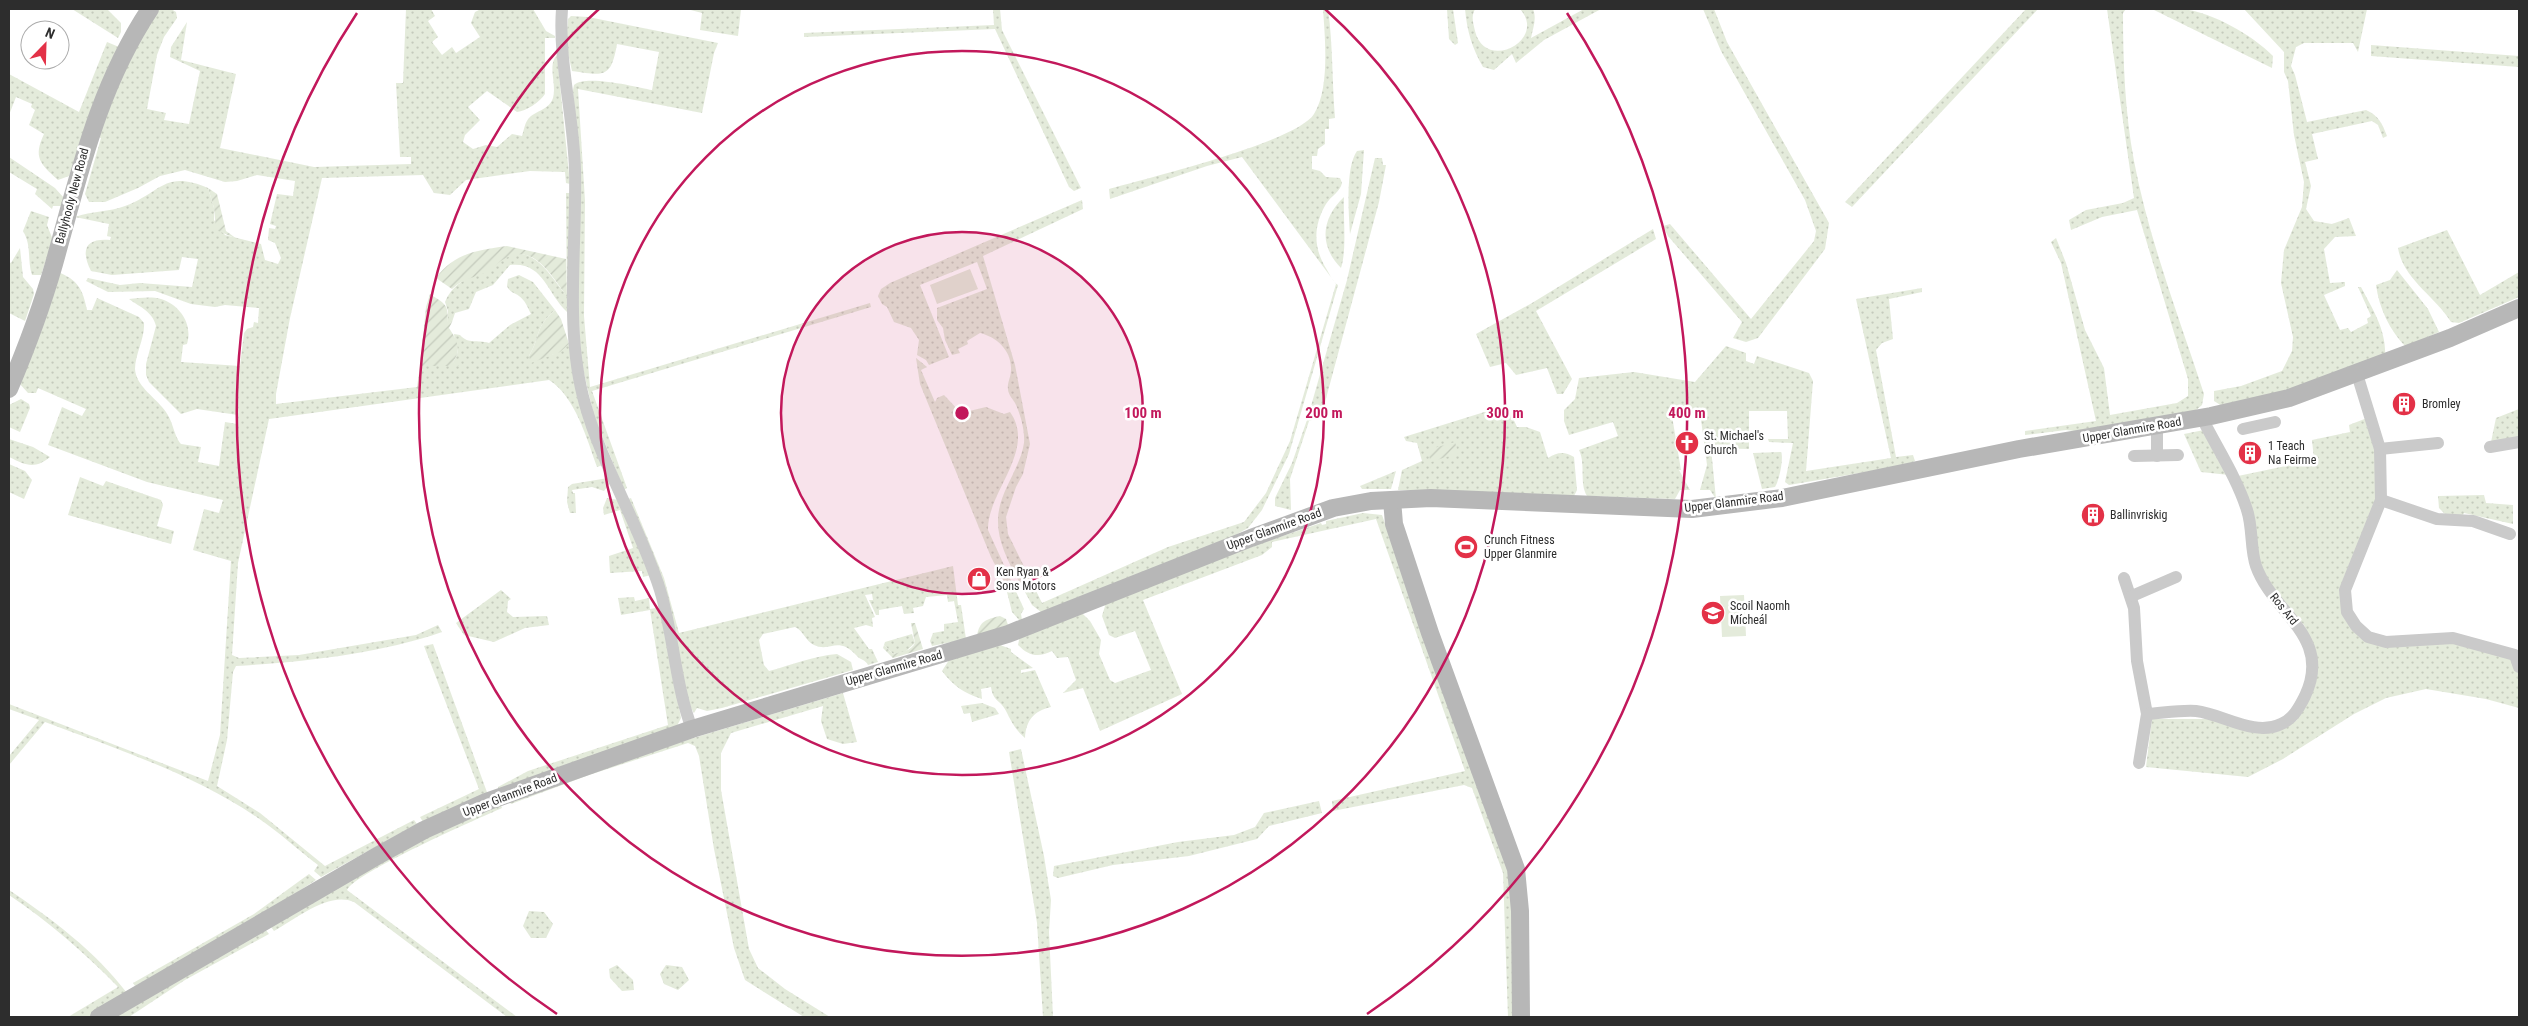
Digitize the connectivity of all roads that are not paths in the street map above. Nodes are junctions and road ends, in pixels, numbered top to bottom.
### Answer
1 (150, 9) edge
2 (562, 9) edge
3 (2519, 308) edge
4 (2358, 374) junction
5 (9, 389) edge
6 (2257, 406) junction
7 (2202, 418) junction
8 (2275, 422) dead end
9 (2157, 426) junction
10 (2260, 426) junction
11 (2243, 429) dead end
12 (2519, 442) edge
13 (2438, 443) dead end
14 (2490, 447) dead end
15 (2380, 449) junction
16 (2178, 455) dead end
17 (2134, 456) dead end
18 (2157, 456) junction
19 (1392, 500) junction
20 (2381, 500) junction
21 (2510, 534) dead end
22 (2176, 577) dead end
23 (2124, 578) dead end
24 (2132, 596) junction
25 (2519, 667) edge
26 (2147, 714) junction
27 (692, 729) junction
28 (2139, 763) dead end
29 (100, 1017) edge
30 (1521, 1017) edge

1 - 5 main road, Ballyhooly New Road
2 - 27 street
3 - 4 main road, Upper Glanmire Road
4 - 6 main road, Upper Glanmire Road
4 - 15 street
6 - 7 main road, Upper Glanmire Road
6 - 10 street
7 - 9 main road, Upper Glanmire Road
7 - 26 street, Ros Ard
8 - 10 street
9 - 18 street
9 - 19 main road, Upper Glanmire Road
10 - 11 street
12 - 14 street
13 - 15 street
15 - 20 street
16 - 18 street
17 - 18 street
19 - 27 main road, Upper Glanmire Road
19 - 30 main road
20 - 21 street
20 - 25 street
22 - 24 street
23 - 24 street
24 - 26 street
26 - 28 street
27 - 29 main road, Upper Glanmire Road

